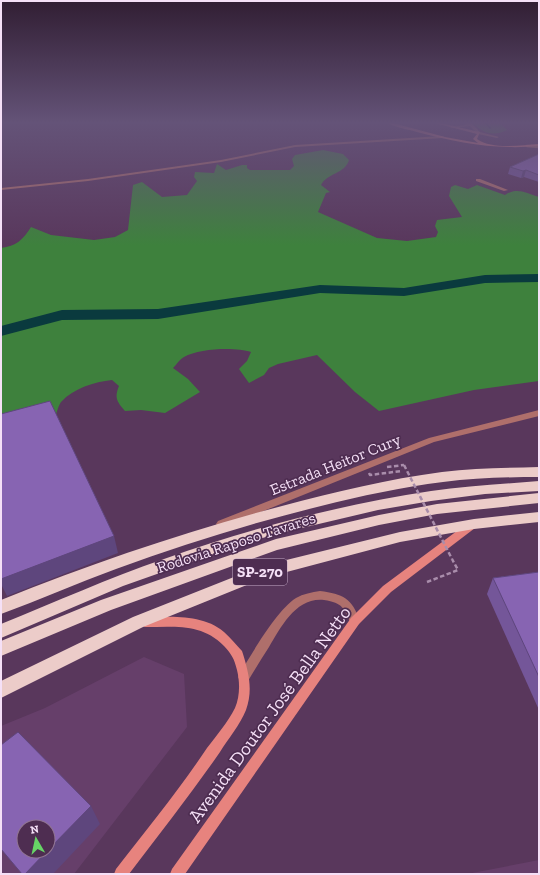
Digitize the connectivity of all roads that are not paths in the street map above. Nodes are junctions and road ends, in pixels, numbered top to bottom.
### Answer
1 (201, 164) edge
2 (478, 180) dead end
3 (1, 189) edge
4 (506, 190) dead end
5 (539, 413) edge
6 (539, 472) edge
7 (539, 486) edge
8 (539, 498) edge
9 (539, 517) edge
10 (474, 524) junction
11 (145, 552) junction
12 (1, 605) edge
13 (355, 621) junction
14 (138, 622) junction
15 (1, 631) edge
16 (1, 649) edge
17 (244, 677) junction
18 (1, 690) edge
19 (121, 874) edge
20 (178, 874) edge

1 - 3 street
2 - 4 street
5 - 11 street, Estrada Heitor Cury
6 - 11 highway, Rodovia Raposo Tavares
7 - 15 highway, Rodovia Raposo Tavares / SP-270
8 - 16 highway, Rodovia Raposo Tavares / SP-270
9 - 10 highway, SP-270
10 - 13 street, Avenida Doutor José Bella Netto
10 - 14 highway, SP-270
11 - 12 highway, Rodovia Raposo Tavares
13 - 17 street
13 - 20 street, Avenida Doutor José Bella Netto
14 - 17 street, Avenida Doutor José Bella Netto
14 - 18 highway, SP-270
17 - 19 street, Avenida Doutor José Bella Netto

